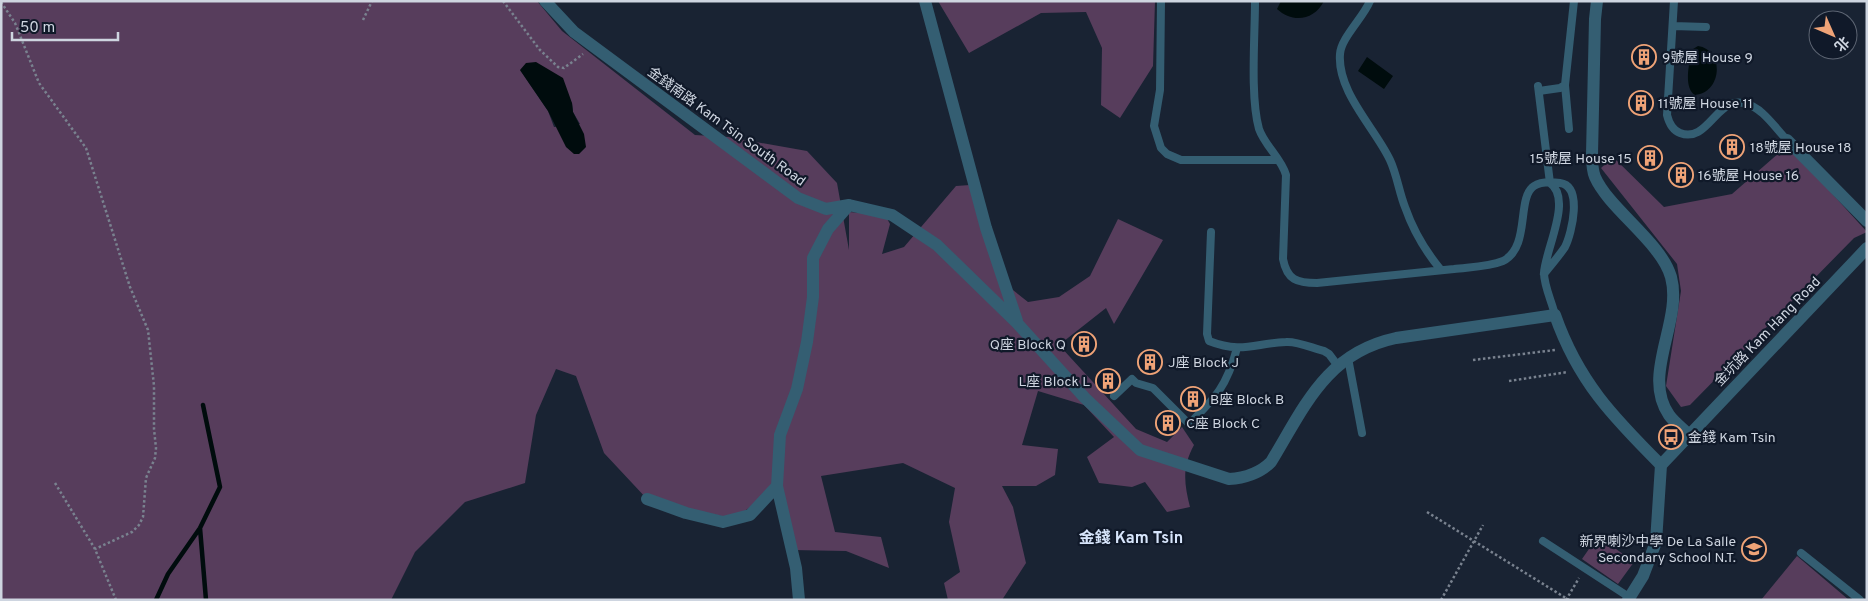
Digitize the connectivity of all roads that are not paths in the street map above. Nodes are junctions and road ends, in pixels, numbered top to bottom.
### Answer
1 (545, 1) edge
2 (925, 1) edge
3 (1161, 1) edge
4 (1255, 1) edge
5 (1370, 1) edge
6 (1574, 1) edge
7 (1597, 1) edge
8 (1674, 1) edge
9 (1673, 26) junction
10 (1706, 27) dead end
11 (1565, 84) junction
12 (1569, 129) dead end
13 (1787, 140) joint
14 (1277, 160) junction
15 (1550, 183) junction
16 (849, 205) junction
17 (1867, 221) edge
18 (1211, 232) dead end
19 (1867, 248) edge
20 (1441, 270) junction
21 (1544, 274) junction
22 (1555, 315) junction
23 (1018, 323) junction
24 (1237, 348) junction
25 (1343, 362) junction
26 (1114, 396) dead end
27 (1362, 433) dead end
28 (1688, 434) junction
29 (1661, 465) junction
30 (777, 486) junction
31 (647, 499) dead end
32 (1543, 541) dead end
33 (1801, 553) dead end
34 (1628, 598) edge
35 (799, 600) edge
36 (1860, 600) edge

1 - 16 street, 金錢南路 Kam Tsin South Road
2 - 23 street
3 - 14 lane
4 - 14 lane
5 - 20 lane
6 - 11 lane
7 - 28 street
8 - 9 lane
9 - 10 lane
9 - 13 lane
11 - 12 lane
11 - 15 lane
13 - 17 street
14 - 20 lane
15 - 20 lane
15 - 21 lane
15 - 21 lane
16 - 23 street, 金錢南路 Kam Tsin South Road
16 - 30 street
18 - 24 lane
19 - 28 street, 金坑路 Kam Hang Road
21 - 22 lane
22 - 25 street, 金錢南路 Kam Tsin South Road
22 - 29 street
23 - 25 street, 金錢南路 Kam Tsin South Road
24 - 25 lane
24 - 26 lane
25 - 27 lane
28 - 29 street, 金坑路 Kam Hang Road
29 - 34 street
30 - 31 street
30 - 35 street
32 - 34 lane
33 - 36 lane

